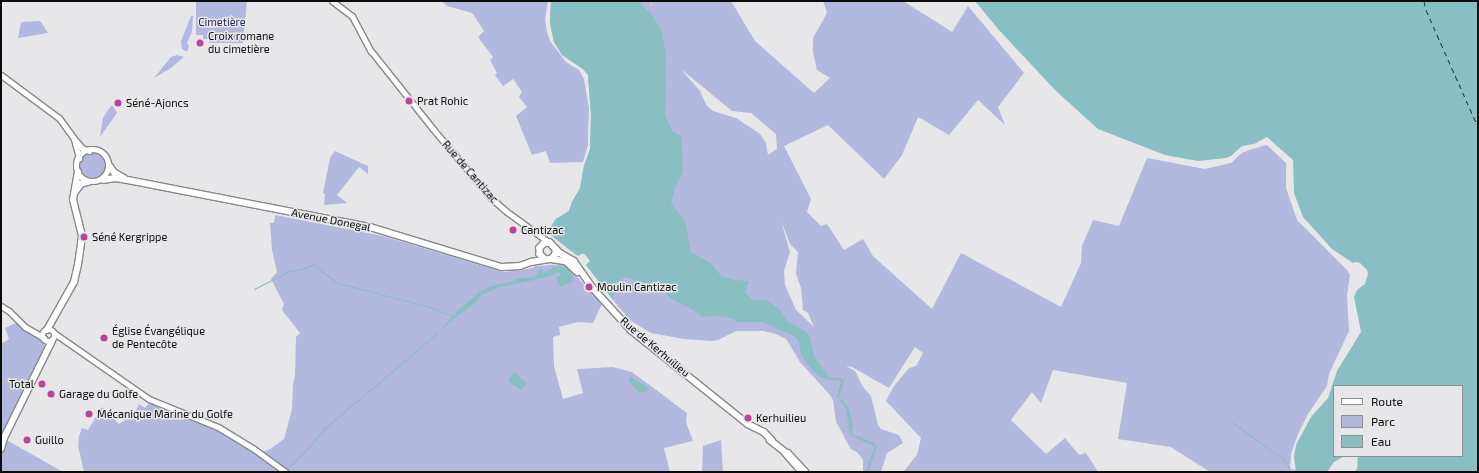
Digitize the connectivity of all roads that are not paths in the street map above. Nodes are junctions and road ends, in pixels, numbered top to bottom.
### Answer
1 (332, 1) edge
2 (1, 75) edge
3 (74, 139) junction
4 (89, 151) junction
5 (79, 158) junction
6 (110, 166) junction
7 (78, 172) junction
8 (103, 180) junction
9 (128, 180) junction
10 (88, 182) junction
11 (74, 192) junction
12 (537, 235) junction
13 (553, 245) junction
14 (539, 250) junction
15 (545, 259) junction
16 (551, 259) junction
17 (531, 262) junction
18 (584, 276) junction
19 (1, 306) edge
20 (48, 334) junction
21 (52, 340) junction
22 (66, 340) junction
23 (47, 349) junction
24 (1, 449) edge
25 (784, 451) junction
26 (284, 471) edge
27 (802, 472) edge
28 (806, 472) edge

1 - 12 street, Rue de Cantizac
2 - 3 street
3 - 4 street
3 - 5 street
4 - 5 main road
4 - 6 main road
5 - 7 main road
6 - 8 main road
6 - 9 main road, Avenue Donegal
7 - 10 main road
7 - 11 main road
8 - 9 main road, Avenue Donegal
8 - 10 main road
9 - 17 main road, Avenue Donegal
10 - 11 main road
11 - 20 main road
12 - 13 street, Rue de Cantizac
12 - 14 street
13 - 14 main road
13 - 16 main road
13 - 18 main road, Rue de Kerhuilieu
14 - 15 main road
14 - 17 main road
15 - 16 main road
15 - 17 main road, Avenue Donegal
16 - 18 main road, Rue de Kerhuilieu
18 - 25 main road, Rue de Kerhuilieu
19 - 20 street
20 - 21 main road
20 - 22 street
20 - 23 main road
21 - 22 street
21 - 23 main road
22 - 26 street
23 - 24 main road
25 - 27 main road
25 - 28 main road

